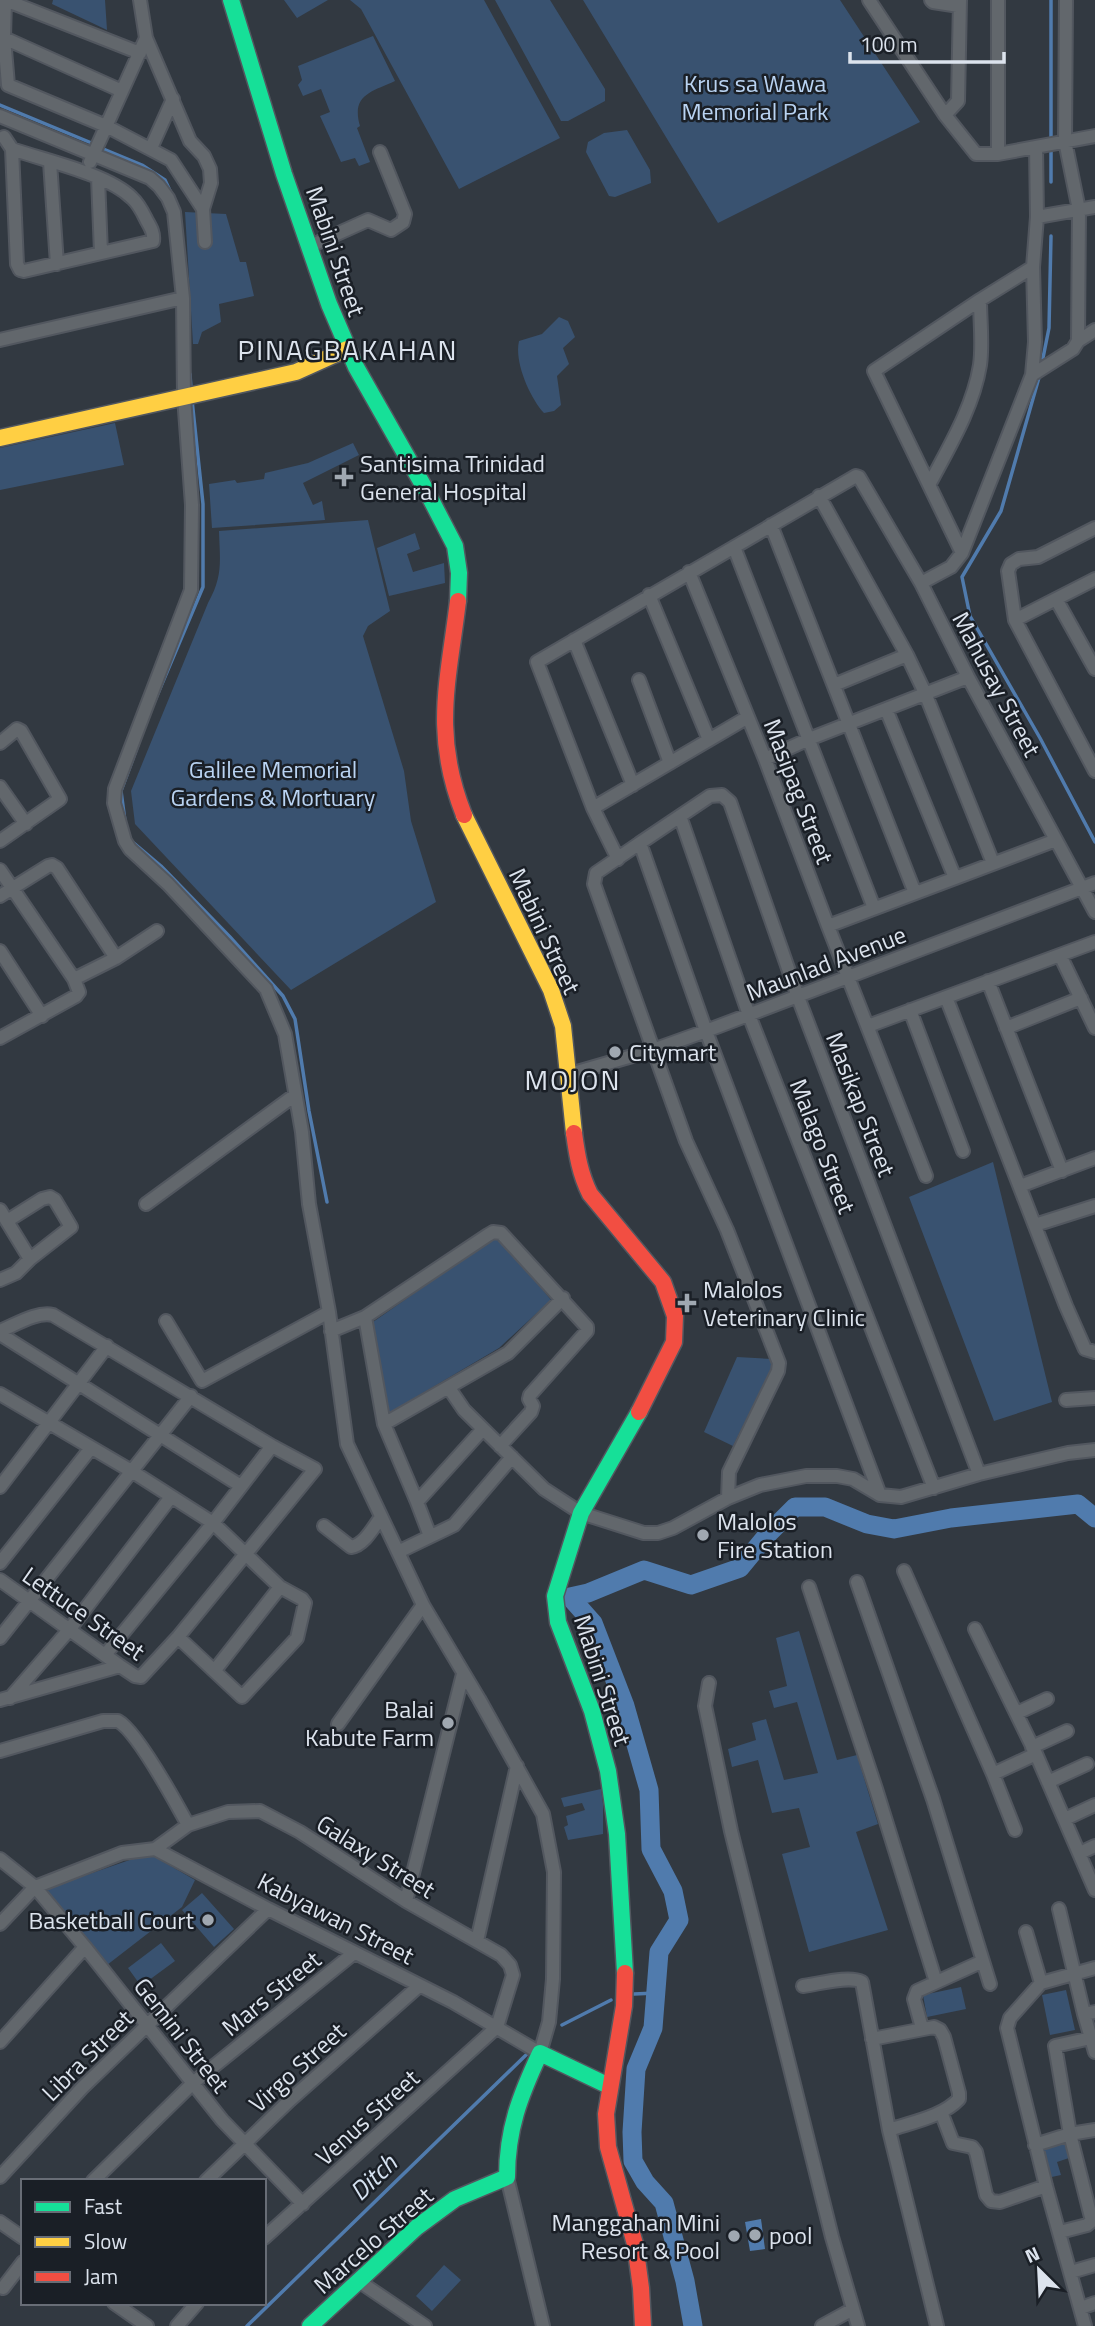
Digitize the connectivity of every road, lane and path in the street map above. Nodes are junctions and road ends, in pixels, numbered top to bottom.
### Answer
1 (5, 0) edge
2 (140, 0) edge
3 (231, 0) edge
4 (869, 0) edge
5 (931, 0) edge
6 (998, 0) edge
7 (1066, 0) edge
8 (960, 3) edge
9 (4, 38) junction
10 (146, 38) junction
11 (139, 52) junction
12 (122, 91) junction
13 (173, 99) junction
14 (945, 115) junction
15 (0, 116) edge
16 (106, 126) junction
17 (1095, 136) edge
18 (4, 137) dead end
19 (1050, 144) junction
20 (151, 148) junction
21 (12, 149) junction
22 (96, 149) junction
23 (380, 152) dead end
24 (998, 154) junction
25 (50, 162) junction
26 (91, 176) junction
27 (1095, 207) edge
28 (203, 209) junction
29 (1079, 210) junction
30 (1037, 217) junction
31 (205, 242) dead end
32 (308, 247) junction
33 (101, 253) junction
34 (57, 264) junction
35 (1033, 267) junction
36 (183, 298) junction
37 (980, 300) junction
38 (1095, 330) edge
39 (0, 340) edge
40 (1078, 341) junction
41 (347, 349) junction
42 (1034, 373) junction
43 (184, 397) junction
44 (0, 438) edge
45 (929, 485) junction
46 (819, 496) junction
47 (771, 525) junction
48 (1095, 528) edge
49 (734, 547) junction
50 (962, 553) junction
51 (689, 572) junction
52 (1095, 579) edge
53 (921, 583) junction
54 (649, 596) junction
55 (1056, 599) junction
56 (1015, 620) junction
57 (574, 640) junction
58 (907, 655) junction
59 (1095, 669) edge
60 (968, 677) junction
61 (639, 680) dead end
62 (834, 685) junction
63 (925, 693) junction
64 (886, 709) junction
65 (748, 718) junction
66 (849, 723) junction
67 (809, 739) junction
68 (709, 740) junction
69 (0, 743) edge
70 (765, 758) junction
71 (670, 763) junction
72 (1095, 771) edge
73 (633, 785) junction
74 (0, 788) edge
75 (593, 808) junction
76 (680, 816) junction
77 (26, 824) junction
78 (1056, 840) junction
79 (0, 841) edge
80 (640, 843) junction
81 (618, 859) junction
82 (993, 863) junction
83 (0, 870) edge
84 (955, 878) junction
85 (1089, 886) edge
86 (13, 888) junction
87 (915, 893) junction
88 (0, 896) edge
89 (874, 908) junction
90 (1095, 912) edge
91 (828, 926) junction
92 (157, 931) dead end
93 (1095, 942) edge
94 (0, 951) edge
95 (1060, 955) junction
96 (116, 958) junction
97 (849, 977) junction
98 (74, 979) junction
99 (988, 981) junction
100 (798, 997) junction
101 (946, 997) junction
102 (1081, 998) junction
103 (910, 1010) junction
104 (749, 1015) junction
105 (42, 1016) junction
106 (868, 1026) junction
107 (1006, 1028) junction
108 (1095, 1028) edge
109 (706, 1031) junction
110 (1, 1036) edge
111 (653, 1050) junction
112 (569, 1074) junction
113 (295, 1095) junction
114 (963, 1151) dead end
115 (1095, 1158) edge
116 (1062, 1171) junction
117 (926, 1176) dead end
118 (1020, 1186) junction
119 (146, 1204) dead end
120 (1095, 1206) edge
121 (4, 1216) edge
122 (1035, 1225) junction
123 (30, 1259) junction
124 (0, 1280) edge
125 (562, 1298) junction
126 (329, 1312) junction
127 (365, 1317) junction
128 (166, 1321) dead end
129 (331, 1331) junction
130 (0, 1333) edge
131 (107, 1346) junction
132 (1095, 1352) edge
133 (78, 1384) junction
134 (449, 1388) junction
135 (5, 1396) edge
136 (191, 1396) junction
137 (1095, 1398) edge
138 (1066, 1400) dead end
139 (0, 1411) edge
140 (48, 1423) junction
141 (384, 1424) junction
142 (483, 1429) junction
143 (160, 1436) junction
144 (272, 1446) junction
145 (500, 1446) junction
146 (91, 1448) junction
147 (1095, 1450) edge
148 (512, 1457) junction
149 (133, 1472) junction
150 (979, 1474) junction
151 (241, 1486) junction
152 (0, 1487) edge
153 (934, 1488) junction
154 (880, 1495) junction
155 (171, 1497) junction
156 (728, 1498) junction
157 (417, 1502) junction
158 (581, 1513) junction
159 (381, 1517) junction
160 (213, 1523) junction
161 (324, 1526) dead end
162 (430, 1536) junction
163 (398, 1552) junction
164 (246, 1555) junction
165 (0, 1563) edge
166 (904, 1571) dead end
167 (0, 1580) edge
168 (857, 1582) dead end
169 (280, 1587) junction
170 (809, 1587) dead end
171 (30, 1602) junction
172 (423, 1605) junction
173 (975, 1629) dead end
174 (69, 1630) junction
175 (178, 1637) junction
176 (0, 1638) edge
177 (104, 1655) junction
178 (120, 1666) junction
179 (215, 1670) junction
180 (463, 1674) junction
181 (709, 1683) dead end
182 (5, 1699) edge
183 (1047, 1699) dead end
184 (1017, 1713) junction
185 (338, 1724) dead end
186 (1066, 1731) dead end
187 (0, 1751) edge
188 (1034, 1751) junction
189 (1087, 1764) dead end
190 (517, 1766) junction
191 (993, 1774) junction
192 (1048, 1782) junction
193 (1095, 1805) edge
194 (1065, 1819) junction
195 (188, 1825) junction
196 (1015, 1830) dead end
197 (1095, 1846) edge
198 (155, 1849) junction
199 (1080, 1853) junction
200 (0, 1859) edge
201 (35, 1887) junction
202 (1095, 1888) edge
203 (407, 1901) junction
204 (268, 1909) junction
205 (1059, 1909) dead end
206 (0, 1924) edge
207 (1026, 1932) dead end
208 (477, 1941) junction
209 (85, 1947) junction
210 (354, 1953) junction
211 (983, 1961) junction
212 (1095, 1968) edge
213 (1074, 1974) junction
214 (936, 1982) junction
215 (1041, 1983) junction
216 (990, 1984) dead end
217 (419, 1986) junction
218 (803, 1986) dead end
219 (1090, 2013) edge
220 (147, 2026) junction
221 (497, 2027) junction
222 (922, 2028) junction
223 (1091, 2038) junction
224 (872, 2039) junction
225 (0, 2042) edge
226 (1095, 2052) edge
227 (540, 2053) junction
228 (193, 2083) junction
229 (609, 2086) junction
230 (940, 2112) junction
231 (889, 2130) junction
232 (1095, 2130) edge
233 (1070, 2134) junction
234 (245, 2143) junction
235 (1035, 2145) junction
236 (0, 2177) edge
237 (507, 2177) junction
238 (95, 2179) edge
239 (208, 2179) edge
240 (1046, 2186) junction
241 (303, 2204) junction
242 (0, 2222) edge
243 (1060, 2232) junction
244 (266, 2236) edge
245 (21, 2237) edge
246 (21, 2265) edge
247 (1095, 2265) edge
248 (1071, 2272) junction
249 (360, 2282) junction
250 (4, 2288) dead end
251 (1095, 2303) edge
252 (117, 2305) edge
253 (195, 2305) edge
254 (1081, 2308) junction
255 (853, 2309) junction
256 (147, 2326) edge
257 (177, 2326) edge
258 (310, 2326) edge
259 (425, 2326) edge
260 (543, 2326) edge
261 (643, 2326) edge
262 (822, 2326) edge
263 (858, 2326) edge
264 (937, 2326) edge
265 (1085, 2326) edge

1 - 9 street
1 - 11 street
2 - 10 street
3 - 32 main road, Mabini Street
4 - 14 street
5 - 8 street
6 - 24 street
7 - 19 street
8 - 14 street
9 - 12 street
9 - 16 street
10 - 11 street
10 - 13 street
11 - 12 street
12 - 16 street
13 - 20 street
13 - 28 street
14 - 24 street
15 - 22 street
16 - 20 street
16 - 22 street
17 - 19 street
18 - 21 street
19 - 24 street
19 - 29 street
19 - 30 street
20 - 28 street
21 - 25 street
21 - 34 street
22 - 26 street
22 - 36 street
23 - 32 street
25 - 26 street
25 - 34 street
26 - 33 street
26 - 33 street
27 - 29 street
28 - 31 street
29 - 30 street
29 - 40 street
30 - 35 street
32 - 41 main road, Mabini Street
33 - 34 street
35 - 37 street
35 - 42 street
36 - 39 street
36 - 43 street
37 - 45 street
37 - 45 street
38 - 40 street
40 - 42 street
41 - 43 main road
41 - 112 main road, Mabini Street
42 - 50 street
43 - 44 main road
43 - 113 street
45 - 50 street
46 - 47 street
46 - 53 street, Mahusay Street
46 - 58 street
47 - 49 street
47 - 62 street
48 - 56 street
49 - 51 street
49 - 67 street
50 - 53 street
51 - 54 street
51 - 65 street, Masipag Street
52 - 55 street
53 - 60 street, Mahusay Street
54 - 57 street
54 - 68 street
55 - 56 street
55 - 59 street
56 - 72 street
57 - 73 street
57 - 75 street
58 - 62 street
58 - 63 street
60 - 63 street
60 - 78 street, Mahusay Street
61 - 71 street
62 - 66 street
63 - 64 street
63 - 82 street
64 - 66 street
64 - 84 street
65 - 68 street
65 - 70 street, Masipag Street
66 - 67 street
66 - 87 street
67 - 70 street
67 - 89 street
68 - 71 street
69 - 77 street
70 - 91 street, Masipag Street
71 - 73 street
73 - 75 street
74 - 77 street
75 - 81 street
76 - 80 street
76 - 100 street, Masikap Street
76 - 104 street, Malago Street
77 - 79 street
78 - 82 street
78 - 85 street, Mahusay Street
80 - 81 street
80 - 109 street
81 - 111 street
82 - 84 street
83 - 86 street
84 - 87 street
85 - 90 street, Mahusay Street
85 - 97 street, Maunlad Avenue
86 - 88 street
86 - 96 street
86 - 98 street
87 - 89 street
89 - 91 street
91 - 97 street, Masipag Street
92 - 96 street
93 - 95 street
94 - 105 street
95 - 99 street
95 - 102 street
96 - 98 street
97 - 100 street, Maunlad Avenue
97 - 106 street, Masipag Street
98 - 105 street
99 - 101 street
99 - 107 street
100 - 104 street, Maunlad Avenue
100 - 150 street, Masikap Street
101 - 103 street
101 - 118 street
102 - 107 street
102 - 108 street
103 - 106 street
103 - 114 street
104 - 109 street, Maunlad Avenue
104 - 153 street, Malago Street
105 - 110 street
106 - 117 street, Masipag Street
107 - 116 street
109 - 111 street, Maunlad Avenue
109 - 154 street
111 - 112 street, Maunlad Avenue
111 - 156 street
112 - 158 main road, Mabini Street
113 - 119 street
113 - 126 street
115 - 116 street
116 - 118 street
118 - 122 street
120 - 122 street
121 - 123 street
121 - 123 street
122 - 132 street
123 - 124 street
125 - 127 street
125 - 134 street
125 - 145 street
126 - 128 street
126 - 129 street
127 - 129 street
127 - 141 street
129 - 159 street
130 - 131 street
130 - 133 street
131 - 133 street
131 - 136 street
133 - 140 street
133 - 143 street
134 - 141 street
134 - 142 street
135 - 139 street
135 - 140 street
136 - 143 street
136 - 144 street
137 - 138 street
140 - 146 street
140 - 152 street
141 - 157 street
142 - 145 street
142 - 157 street
143 - 149 street
143 - 151 street
144 - 151 street
144 - 164 street
145 - 148 street
146 - 149 street
146 - 165 street
147 - 150 street
148 - 158 street
148 - 162 street
149 - 155 street
149 - 171 street
150 - 153 street
151 - 160 street
153 - 154 street
154 - 156 street
155 - 160 street
155 - 174 street
156 - 158 street
157 - 162 street
158 - 229 main road, Mabini Street
159 - 161 street
159 - 163 street
160 - 164 street
160 - 177 street
162 - 163 street
163 - 172 street
164 - 169 street
164 - 175 street
166 - 191 street
167 - 171 street, Lettuce Street
168 - 211 street
169 - 179 street
169 - 179 street
170 - 214 street
171 - 174 street, Lettuce Street
171 - 176 street
172 - 180 street
172 - 185 street
173 - 184 street
174 - 177 street, Lettuce Street
174 - 182 street
175 - 178 street, Lettuce Street
175 - 179 street
177 - 178 street, Lettuce Street
178 - 182 street
180 - 190 street
180 - 203 street
181 - 255 street
183 - 184 street
184 - 188 street
186 - 188 street
187 - 195 street
188 - 191 street
188 - 192 street
189 - 192 street
190 - 208 street
190 - 227 street
191 - 196 street
192 - 194 street
193 - 194 street
194 - 199 street
195 - 198 street, Galaxy Street
195 - 203 street, Galaxy Street
197 - 199 street
198 - 201 street
198 - 204 street, Kabyawan Street
199 - 202 street
200 - 201 street, Gemini Street
201 - 206 street
201 - 209 street, Gemini Street
203 - 208 street, Galaxy Street
204 - 210 street, Kabyawan Street
204 - 220 street, Libra Street
205 - 213 street
207 - 215 street
208 - 221 street, Galaxy Street
209 - 220 street, Gemini Street
209 - 225 street
210 - 217 street, Kabyawan Street
210 - 228 street, Mars Street
211 - 214 street
211 - 216 street
212 - 213 street
213 - 215 street
213 - 219 street
214 - 222 street
215 - 235 street
217 - 221 street, Kabyawan Street
217 - 234 street, Virgo Street
218 - 224 street
219 - 223 street
220 - 228 street, Gemini Street
220 - 236 street, Libra Street
221 - 227 street, Kabyawan Street
221 - 241 street, Venus Street
222 - 224 street
222 - 230 street
223 - 226 street
223 - 233 street
224 - 231 street
227 - 229 main road, Kabyawan Street
227 - 237 main road
228 - 234 street, Gemini Street
228 - 238 street, Mars Street
229 - 261 main road, Mabini Street
230 - 231 street
230 - 240 street
231 - 264 street
232 - 233 street
233 - 235 street
233 - 243 street
234 - 239 street, Virgo Street
234 - 241 street, Gemini Street
235 - 240 street
237 - 249 main road, Marcelo Street
237 - 260 street
240 - 243 street
241 - 244 street, Venus Street
242 - 245 street
243 - 248 street
246 - 250 street
247 - 248 street
248 - 254 street
249 - 258 main road, Marcelo Street
249 - 259 street
251 - 254 street
252 - 256 street
253 - 257 street
254 - 265 street
255 - 262 street
255 - 263 street

